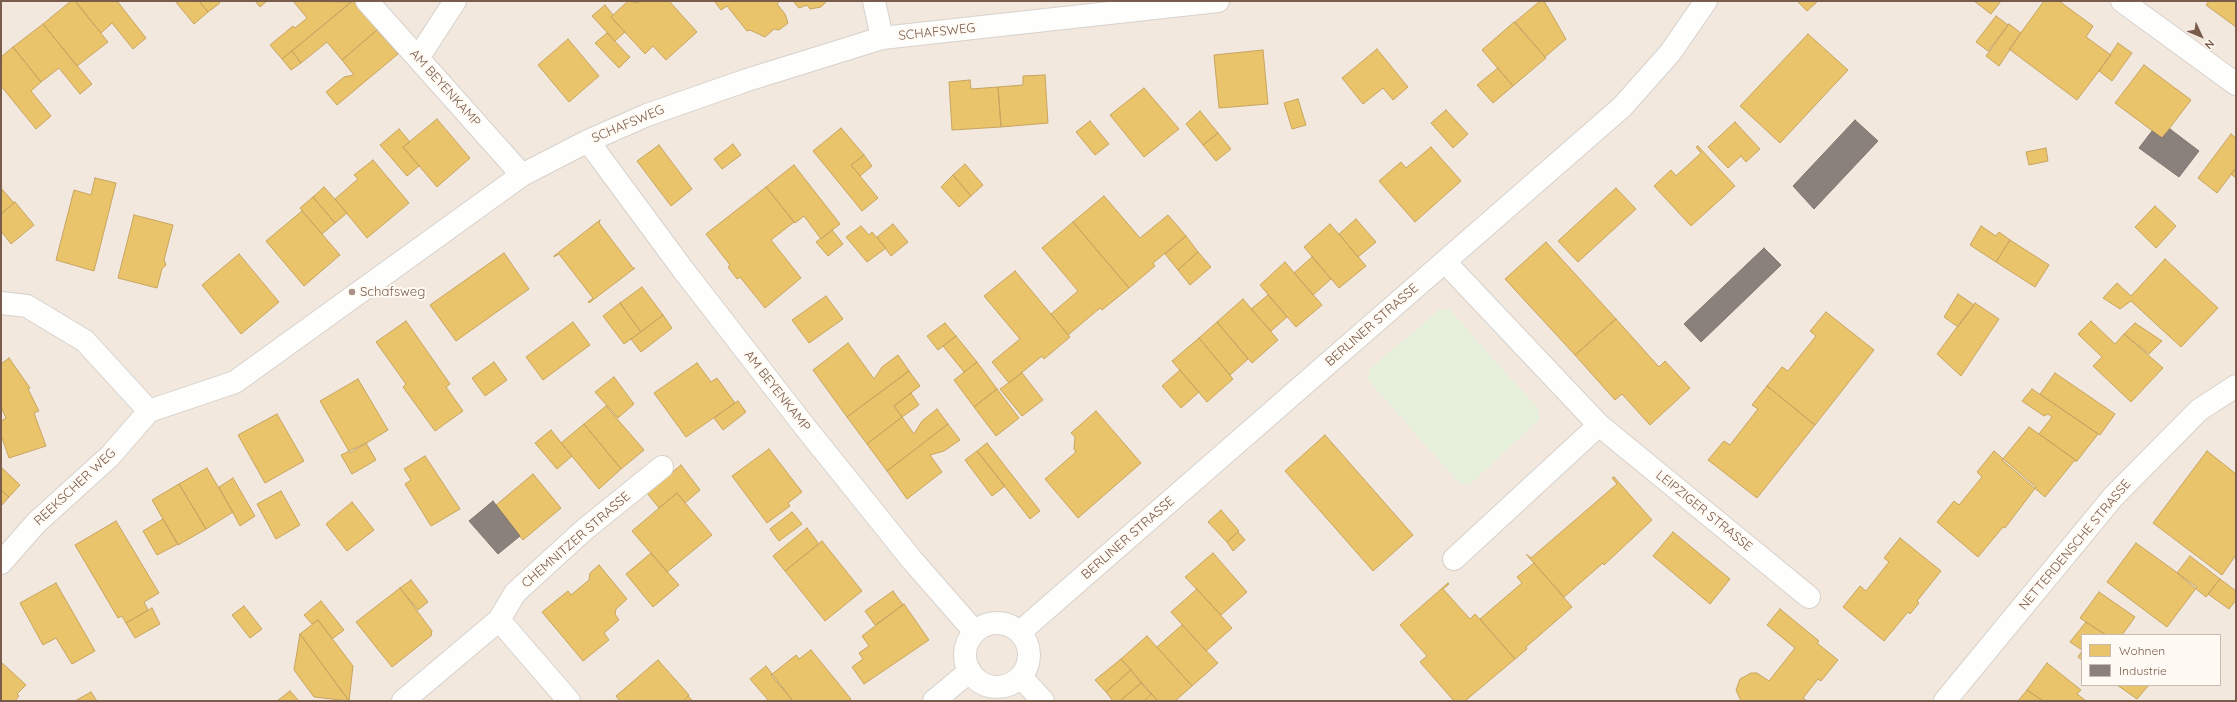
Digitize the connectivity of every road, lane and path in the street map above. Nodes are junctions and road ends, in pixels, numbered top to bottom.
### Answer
1 (367, 1) edge
2 (455, 1) edge
3 (874, 1) edge
4 (1218, 1) edge
5 (1706, 1) edge
6 (2122, 1) edge
7 (882, 38) junction
8 (418, 58) junction
9 (2236, 84) edge
10 (588, 141) junction
11 (522, 175) junction
12 (1446, 262) junction
13 (1, 303) edge
14 (2236, 386) edge
15 (149, 412) junction
16 (1599, 425) junction
17 (662, 467) dead end
18 (1454, 559) dead end
19 (1, 563) edge
20 (1809, 597) dead end
21 (499, 620) junction
22 (975, 632) junction
23 (1020, 632) junction
24 (970, 671) junction
25 (1021, 677) junction
26 (403, 701) edge
27 (569, 701) edge
28 (934, 701) edge
29 (1043, 701) edge
30 (1945, 701) edge

1 - 8 street, AM BEYENKAMP
2 - 8 street
3 - 7 street
4 - 7 street, SCHAFSWEG
5 - 12 street, BERLINER STRASSE
6 - 9 street
7 - 10 street, SCHAFSWEG
8 - 11 street, AM BEYENKAMP
10 - 11 street, SCHAFSWEG
10 - 22 street, AM BEYENKAMP
11 - 15 street, SCHAFSWEG
12 - 16 street, LEIPZIGER STRASSE
12 - 23 street, BERLINER STRASSE
13 - 15 street
14 - 30 street, NETTERDENSCHE STRASSE
15 - 19 street, REEKSCHER WEG
16 - 18 street
16 - 20 street, LEIPZIGER STRASSE
17 - 21 street, CHEMNITZER STRASSE
21 - 26 street, CHEMNITZER STRASSE
21 - 27 street
22 - 23 street
22 - 24 street
23 - 25 street
24 - 25 street
24 - 28 street
25 - 29 street

